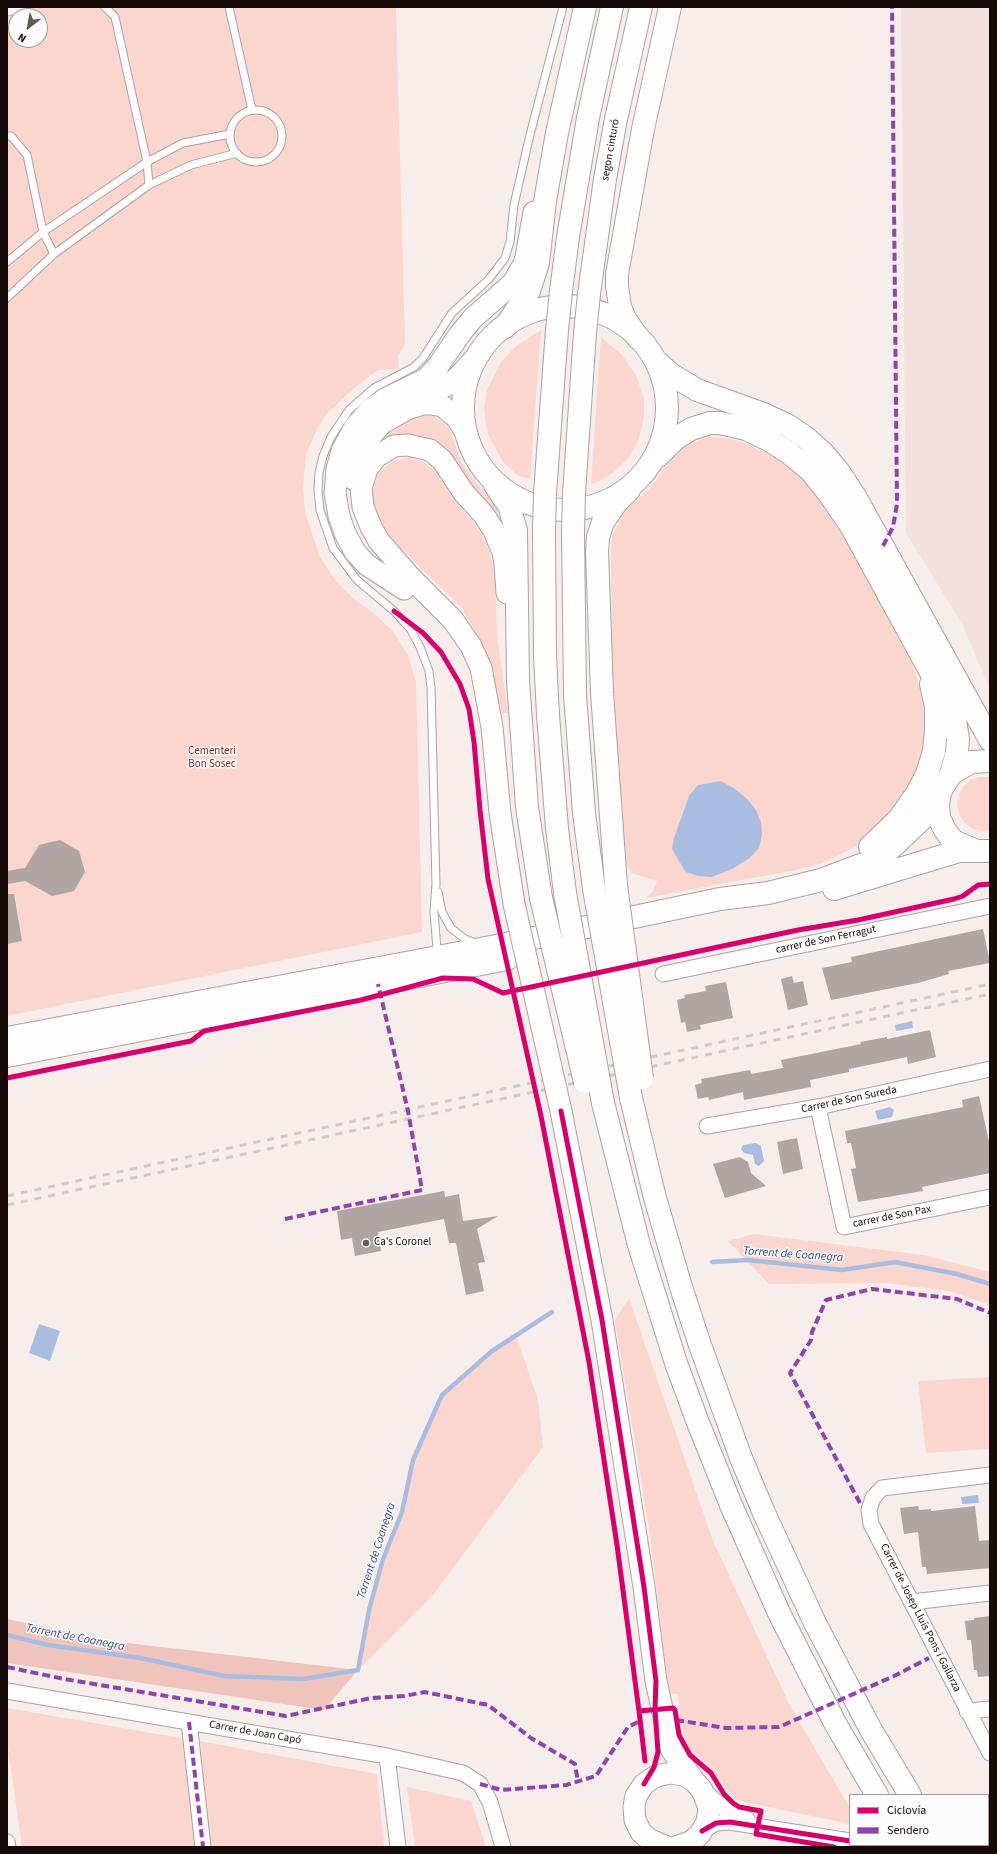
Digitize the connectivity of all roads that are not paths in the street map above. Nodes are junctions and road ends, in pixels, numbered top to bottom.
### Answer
1 (28, 7) edge
2 (105, 7) edge
3 (229, 7) edge
4 (563, 7) edge
5 (585, 7) edge
6 (612, 7) edge
7 (641, 7) edge
8 (670, 7) edge
9 (7, 12) edge
10 (252, 110) junction
11 (557, 133) junction
12 (230, 134) junction
13 (7, 136) edge
14 (237, 153) junction
15 (147, 162) junction
16 (150, 185) junction
17 (43, 232) junction
18 (54, 254) junction
19 (7, 262) edge
20 (7, 298) edge
21 (505, 326) junction
22 (638, 338) junction
23 (480, 353) junction
24 (656, 361) junction
25 (465, 431) junction
26 (654, 461) junction
27 (496, 485) junction
28 (629, 490) junction
29 (407, 584) junction
30 (925, 660) junction
31 (518, 680) junction
32 (990, 740) edge
33 (990, 761) edge
34 (951, 774) junction
35 (940, 792) junction
36 (986, 852) edge
37 (436, 884) junction
38 (720, 899) junction
39 (990, 906) edge
40 (491, 946) junction
41 (431, 958) junction
42 (663, 974) dead end
43 (7, 1038) edge
44 (7, 1056) edge
45 (990, 1069) edge
46 (638, 1096) junction
47 (597, 1104) junction
48 (818, 1107) junction
49 (707, 1126) dead end
50 (990, 1197) edge
51 (990, 1475) edge
52 (990, 1593) edge
53 (912, 1602) junction
54 (656, 1681) junction
55 (7, 1691) edge
56 (990, 1709) edge
57 (967, 1712) junction
58 (189, 1722) junction
59 (990, 1753) edge
60 (387, 1756) junction
61 (644, 1784) junction
62 (697, 1784) junction
63 (876, 1794) edge
64 (909, 1794) edge
65 (790, 1830) junction
66 (698, 1838) edge
67 (849, 1840) edge
68 (7, 1842) edge
69 (664, 1846) edge
70 (8, 1847) edge
71 (203, 1847) edge
72 (398, 1847) edge
73 (503, 1847) edge

1 - 9 lane
2 - 15 lane
3 - 10 lane
4 - 37 lane
5 - 11 main road
6 - 47 main road, bridge
7 - 46 main road, segon cinturó, bridge
8 - 22 main road
10 - 12 lane
10 - 14 lane
11 - 21 main road
11 - 29 street
12 - 14 lane
12 - 15 lane
13 - 17 lane
14 - 16 lane
15 - 16 lane
15 - 17 lane
16 - 18 lane
17 - 18 lane
17 - 19 lane
18 - 20 lane
21 - 22 main road
21 - 23 main road
22 - 24 main road
23 - 25 main road
23 - 29 street
24 - 26 main road
24 - 32 main road
25 - 27 main road
25 - 29 street
26 - 28 main road
26 - 30 main road
27 - 28 main road
27 - 31 main road
28 - 46 main road, bridge
29 - 31 street
29 - 54 street, bridge
30 - 34 main road
30 - 38 main road
31 - 47 main road, bridge
33 - 34 main road
34 - 35 main road
35 - 36 main road
35 - 38 main road
36 - 44 main road
37 - 40 lane
37 - 41 lane
38 - 40 main road
39 - 42 street, carrer de Son Ferragut
40 - 41 main road
41 - 43 main road
45 - 48 street, Carrer de Son Sureda
46 - 64 main road
47 - 63 main road
48 - 49 street, Carrer de Son Sureda
48 - 50 street, carrer de Son Pax
51 - 53 street, Carrer de Josep Lluís Pons i Gallarza
52 - 53 street
53 - 57 street, Carrer de Josep Lluís Pons i Gallarza
54 - 61 street
54 - 62 street
55 - 58 street, Carrer de Joan Capó
56 - 57 street
57 - 59 street, Carrer de Josep Lluís Pons i Gallarza
58 - 60 street, Carrer de Joan Capó
58 - 71 street
60 - 72 street
60 - 73 street, Carrer de Joan Capó
61 - 62 street
61 - 69 street
62 - 65 street
62 - 66 street
65 - 66 street
65 - 67 street
66 - 69 street
68 - 70 street

